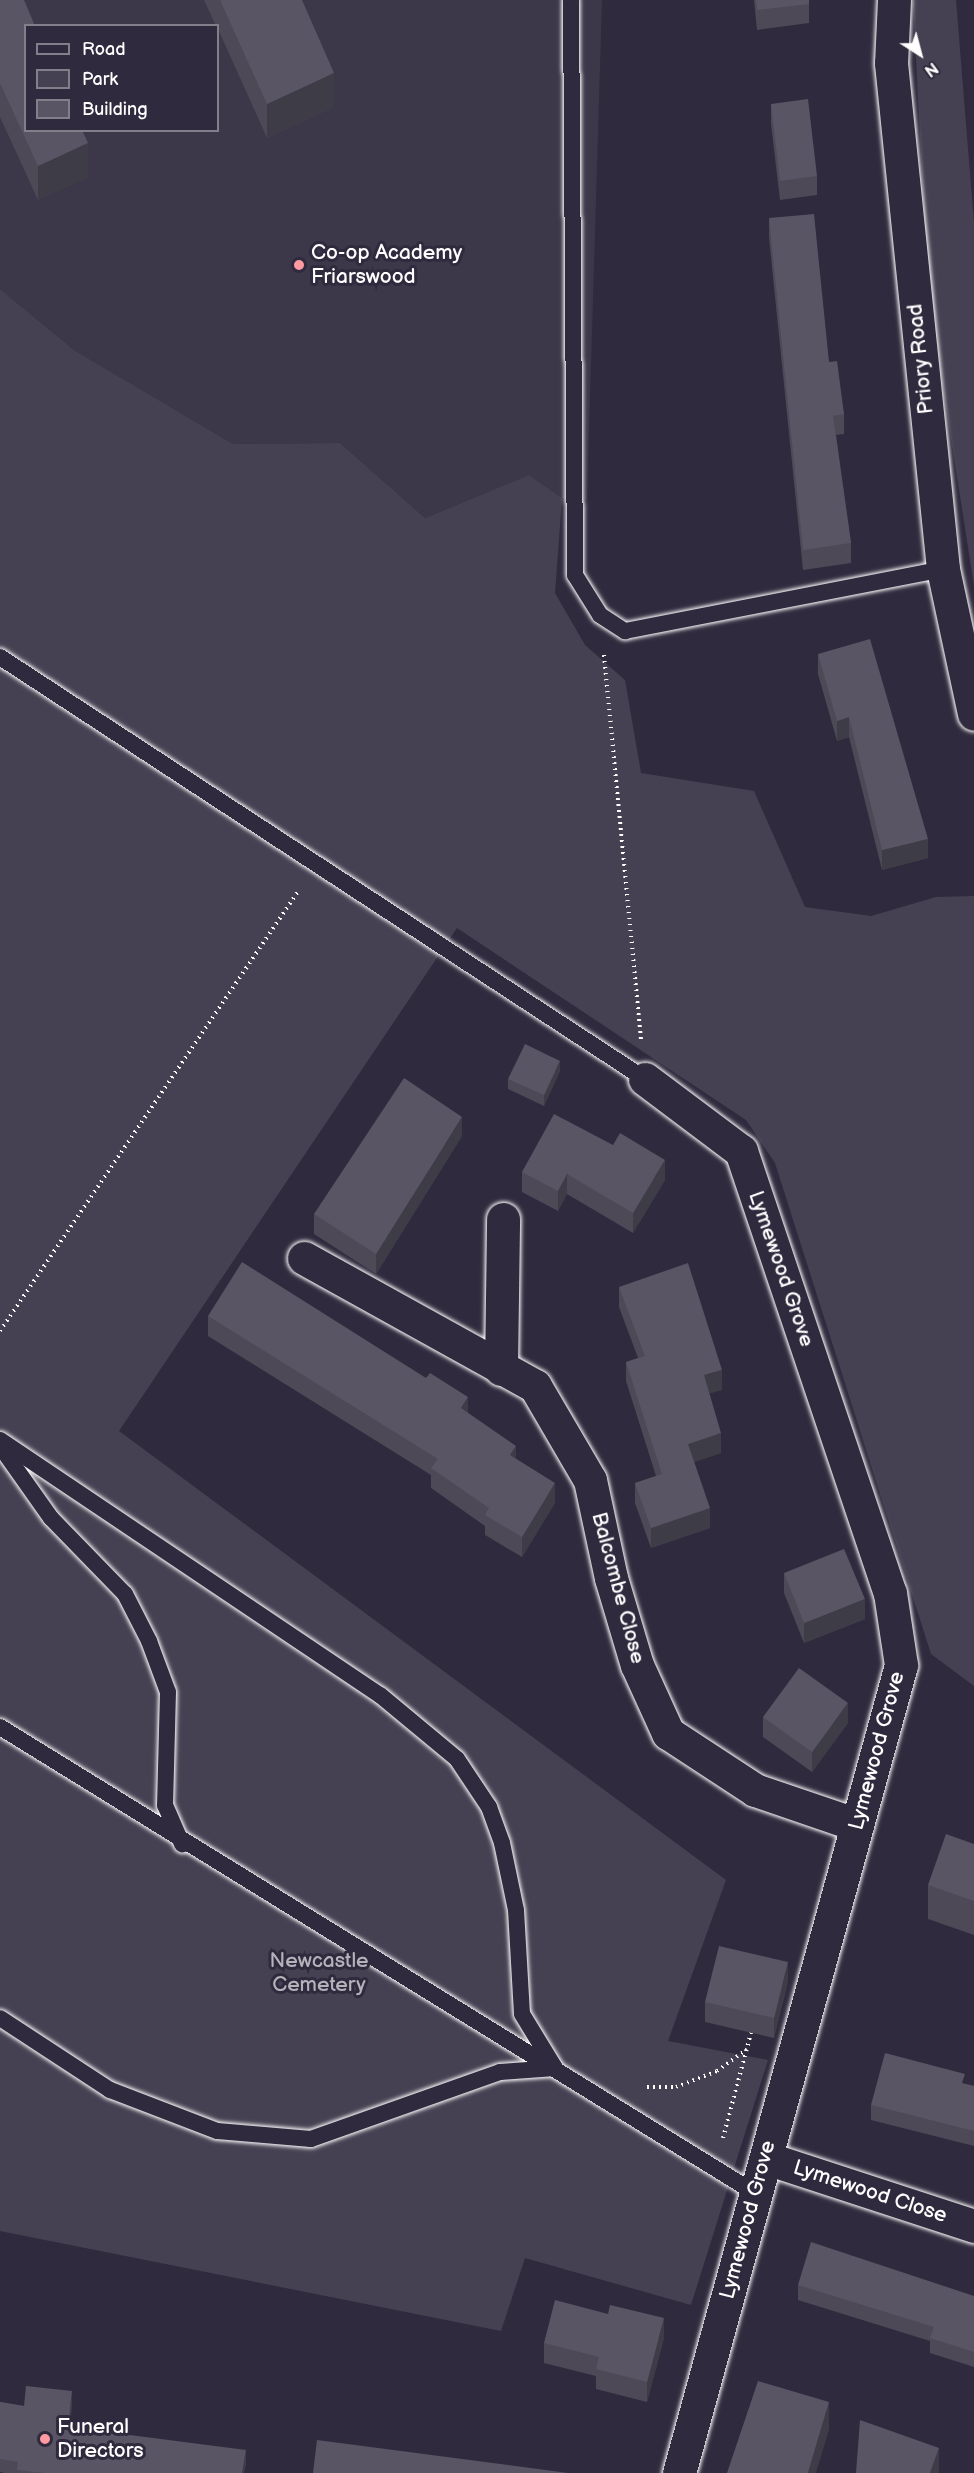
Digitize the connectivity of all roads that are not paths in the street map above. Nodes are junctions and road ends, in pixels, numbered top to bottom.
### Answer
1 (571, 0) edge
2 (894, 0) edge
3 (944, 569) junction
4 (0, 657) edge
5 (974, 714) edge
6 (645, 1079) joint
7 (502, 1219) dead end
8 (304, 1258) dead end
9 (501, 1370) junction
10 (0, 1440) edge
11 (0, 1446) edge
12 (0, 1727) edge
13 (857, 1825) junction
14 (182, 1844) junction
15 (0, 2018) edge
16 (555, 2068) junction
17 (766, 2158) junction
18 (755, 2193) junction
19 (974, 2226) edge
20 (679, 2473) edge

1 - 3 lane
2 - 3 street, Priory Road
3 - 5 street, Priory Road
4 - 6 lane
6 - 13 street, Lymewood Grove
7 - 9 street
8 - 9 street, Balcombe Close
9 - 13 street, Balcombe Close
10 - 16 lane
11 - 14 lane
12 - 14 lane
13 - 17 street, Lymewood Grove
14 - 16 lane
15 - 16 lane
16 - 18 lane
17 - 18 street, Lymewood Grove
17 - 19 street, Lymewood Close
18 - 20 street, Lymewood Grove

